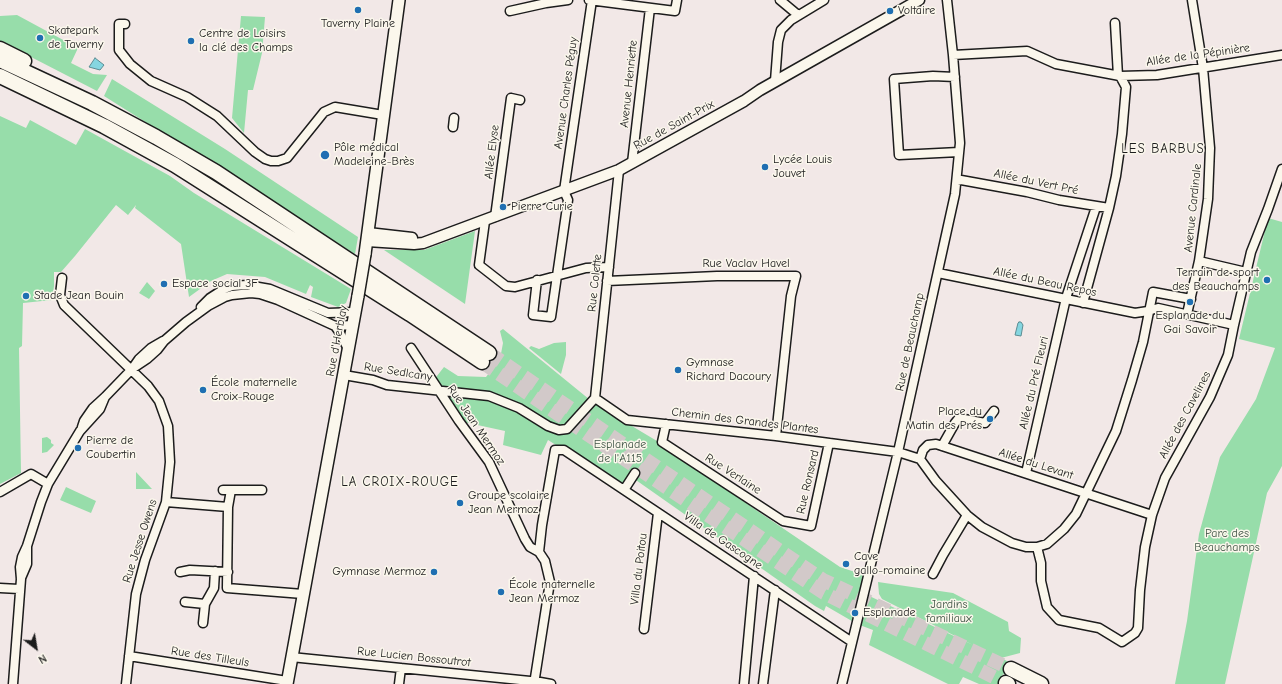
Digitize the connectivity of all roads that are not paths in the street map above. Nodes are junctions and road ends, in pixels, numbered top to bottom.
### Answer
1 (399, 0) edge
2 (568, 0) edge
3 (591, 0) edge
4 (677, 0) edge
5 (780, 0) edge
6 (824, 0) edge
7 (919, 0) edge
8 (947, 0) edge
9 (1192, 0) edge
10 (650, 8) junction
11 (510, 11) dead end
12 (798, 15) junction
13 (1115, 23) dead end
14 (126, 24) dead end
15 (0, 48) edge
16 (953, 55) junction
17 (1282, 55) edge
18 (0, 60) edge
19 (1203, 68) junction
20 (0, 76) edge
21 (1119, 76) junction
22 (955, 77) junction
23 (775, 81) junction
24 (0, 86) edge
25 (520, 100) dead end
26 (92, 103) junction
27 (70, 109) junction
28 (383, 115) junction
29 (454, 118) dead end
30 (453, 127) dead end
31 (959, 152) junction
32 (632, 163) junction
33 (1282, 169) edge
34 (619, 170) junction
35 (957, 181) junction
36 (564, 190) junction
37 (1096, 207) junction
38 (1109, 208) junction
39 (495, 217) junction
40 (485, 220) junction
41 (368, 237) junction
42 (1199, 261) junction
43 (609, 267) junction
44 (938, 272) junction
45 (1246, 272) junction
46 (557, 275) junction
47 (62, 278) dead end
48 (537, 280) junction
49 (607, 281) junction
50 (1066, 298) junction
51 (1191, 299) junction
52 (1083, 303) junction
53 (1148, 311) junction
54 (356, 312) junction
55 (1187, 314) junction
56 (186, 322) junction
57 (353, 325) junction
58 (1234, 325) junction
59 (335, 326) junction
60 (411, 348) dead end
61 (349, 350) junction
62 (132, 370) junction
63 (344, 375) junction
64 (438, 390) junction
65 (595, 398) junction
66 (994, 411) dead end
67 (666, 424) junction
68 (776, 436) junction
69 (829, 443) junction
70 (942, 446) junction
71 (898, 452) junction
72 (920, 459) junction
73 (635, 473) dead end
74 (1026, 473) junction
75 (48, 484) junction
76 (262, 490) dead end
77 (624, 490) junction
78 (0, 492) edge
79 (1086, 493) junction
80 (166, 502) junction
81 (228, 507) junction
82 (658, 513) junction
83 (967, 515) junction
84 (1152, 515) junction
85 (810, 526) joint
86 (1037, 547) junction
87 (539, 552) junction
88 (216, 571) junction
89 (180, 572) dead end
90 (228, 572) junction
91 (933, 574) dead end
92 (754, 576) junction
93 (0, 588) edge
94 (19, 589) junction
95 (775, 590) junction
96 (303, 594) junction
97 (185, 602) dead end
98 (205, 604) junction
99 (203, 624) dead end
100 (644, 628) dead end
101 (852, 642) junction
102 (130, 656) junction
103 (291, 657) junction
104 (402, 668) junction
105 (1011, 669) tunnel mouth
106 (287, 682) edge
107 (534, 683) edge
108 (13, 684) edge
109 (126, 684) edge
110 (400, 684) edge
111 (551, 684) edge
112 (744, 684) edge
113 (763, 684) edge
114 (842, 684) edge
115 (1041, 684) edge

1 - 28 main road, Rue d'Herblay
2 - 11 street
3 - 10 street
3 - 36 street, Avenue Charles Péguy
4 - 10 street
5 - 12 street
6 - 12 street
7 - 23 street, Rue de Saint-Prix
8 - 16 street, Rue de Beauchamp
9 - 19 street, Avenue Cardinale
10 - 32 street, Avenue Henriette
12 - 23 street
13 - 21 street
14 - 28 street
15 - 26 highway
16 - 21 street, Allée de la Pépinière
16 - 22 street, Rue de Beauchamp
17 - 19 street, Allée de la Pépinière
18 - 26 highway
19 - 21 street, Allée de la Pépinière
19 - 42 street, Avenue Cardinale
20 - 27 highway
21 - 38 street
22 - 31 street, Rue de Beauchamp
22 - 31 street
23 - 32 street, Rue de Saint-Prix
24 - 27 highway
25 - 39 street, Allée Elyse
26 - 27 highway
28 - 41 main road, Rue d'Herblay
29 - 30 street
31 - 35 street, Rue de Beauchamp
32 - 34 street, Rue de Saint-Prix
33 - 45 street, Allée des Cavelines
34 - 36 street, Rue de Saint-Prix
34 - 43 street, Rue Colette
35 - 37 street, Allée du Vert Pré
35 - 44 street, Rue de Beauchamp
36 - 39 street, Rue de Saint-Prix
36 - 46 street, Avenue Charles Péguy
37 - 38 street, Allée du Vert Pré
37 - 50 street, Allée du Pré Fleuri
38 - 52 street
39 - 40 street, Rue de Saint-Prix
40 - 41 street, Rue de Saint-Prix
40 - 48 street
41 - 54 main road, Rue d'Herblay, bridge
42 - 45 street
42 - 51 street, Avenue Cardinale
43 - 46 street
43 - 49 street, Rue Colette
44 - 50 street, Allée du Beau Repos
44 - 71 street, Rue de Beauchamp
45 - 58 street, Allée des Cavelines
46 - 48 street
46 - 48 street, Avenue Charles Péguy
47 - 62 street, Rue Jesse Owens
49 - 65 street, Rue Colette
49 - 68 street, Rue Vaclav Havel
50 - 52 street, Allée du Beau Repos
50 - 74 street, Allée du Pré Fleuri
51 - 53 street
51 - 55 street, Avenue Cardinale
52 - 53 street, Allée du Beau Repos
53 - 55 street, Allée du Beau Repos
53 - 79 street
54 - 56 street
54 - 57 main road, Rue d'Herblay
55 - 58 street
56 - 59 street
56 - 62 street
57 - 59 street
57 - 61 main road, Rue d'Herblay
58 - 84 street, Allée des Cavelines
59 - 61 street
60 - 64 street, Rue Jean Mermoz
61 - 63 main road, Rue d'Herblay
62 - 75 street
62 - 80 street, Rue Jesse Owens
63 - 64 street, Rue Sedlcany
63 - 96 main road, Rue d'Herblay
64 - 65 street, Rue Sedlcany
64 - 87 street, Rue Jean Mermoz
65 - 67 street, Chemin des Grandes Plantes
66 - 70 street
67 - 68 street, Chemin des Grandes Plantes
67 - 85 street, Rue Verlaine
68 - 69 street, Chemin des Grandes Plantes
69 - 71 street, Chemin des Grandes Plantes
69 - 85 street, Rue Ronsard
70 - 72 street, Allée du Levant
70 - 74 street, Allée du Levant
71 - 72 street, Chemin des Grandes Plantes
71 - 101 street, Rue de Beauchamp
72 - 83 street
73 - 77 street
74 - 79 street, Allée du Levant
75 - 78 street
75 - 94 street
76 - 81 street
77 - 82 street, Villa de Gascogne
77 - 87 street, Villa de Gascogne
79 - 84 street, Allée du Levant
79 - 86 street
80 - 81 street
80 - 102 street, Rue Jesse Owens
81 - 90 street
82 - 92 street, Villa de Gascogne
82 - 100 street, Villa du Poitou
83 - 86 street
83 - 91 street
84 - 86 street, Allée des Cavelines
87 - 107 street, Rue Jean Mermoz
88 - 89 street
88 - 90 street
88 - 98 street
90 - 96 street
92 - 95 street, Villa de Gascogne
92 - 112 street
93 - 94 street
94 - 108 street
95 - 101 street, Villa de Gascogne
95 - 113 street
96 - 103 main road, Rue d'Herblay
97 - 98 street
98 - 99 street
101 - 114 street, Rue de Beauchamp
102 - 106 street, Rue des Tilleuls
102 - 109 street, Rue Jesse Owens
103 - 104 street, Rue Lucien Bossoutrot
103 - 106 main road, Rue d'Herblay
104 - 107 street, Rue Lucien Bossoutrot
104 - 110 street
105 - 115 highway
107 - 111 street, Rue Lucien Bossoutrot

